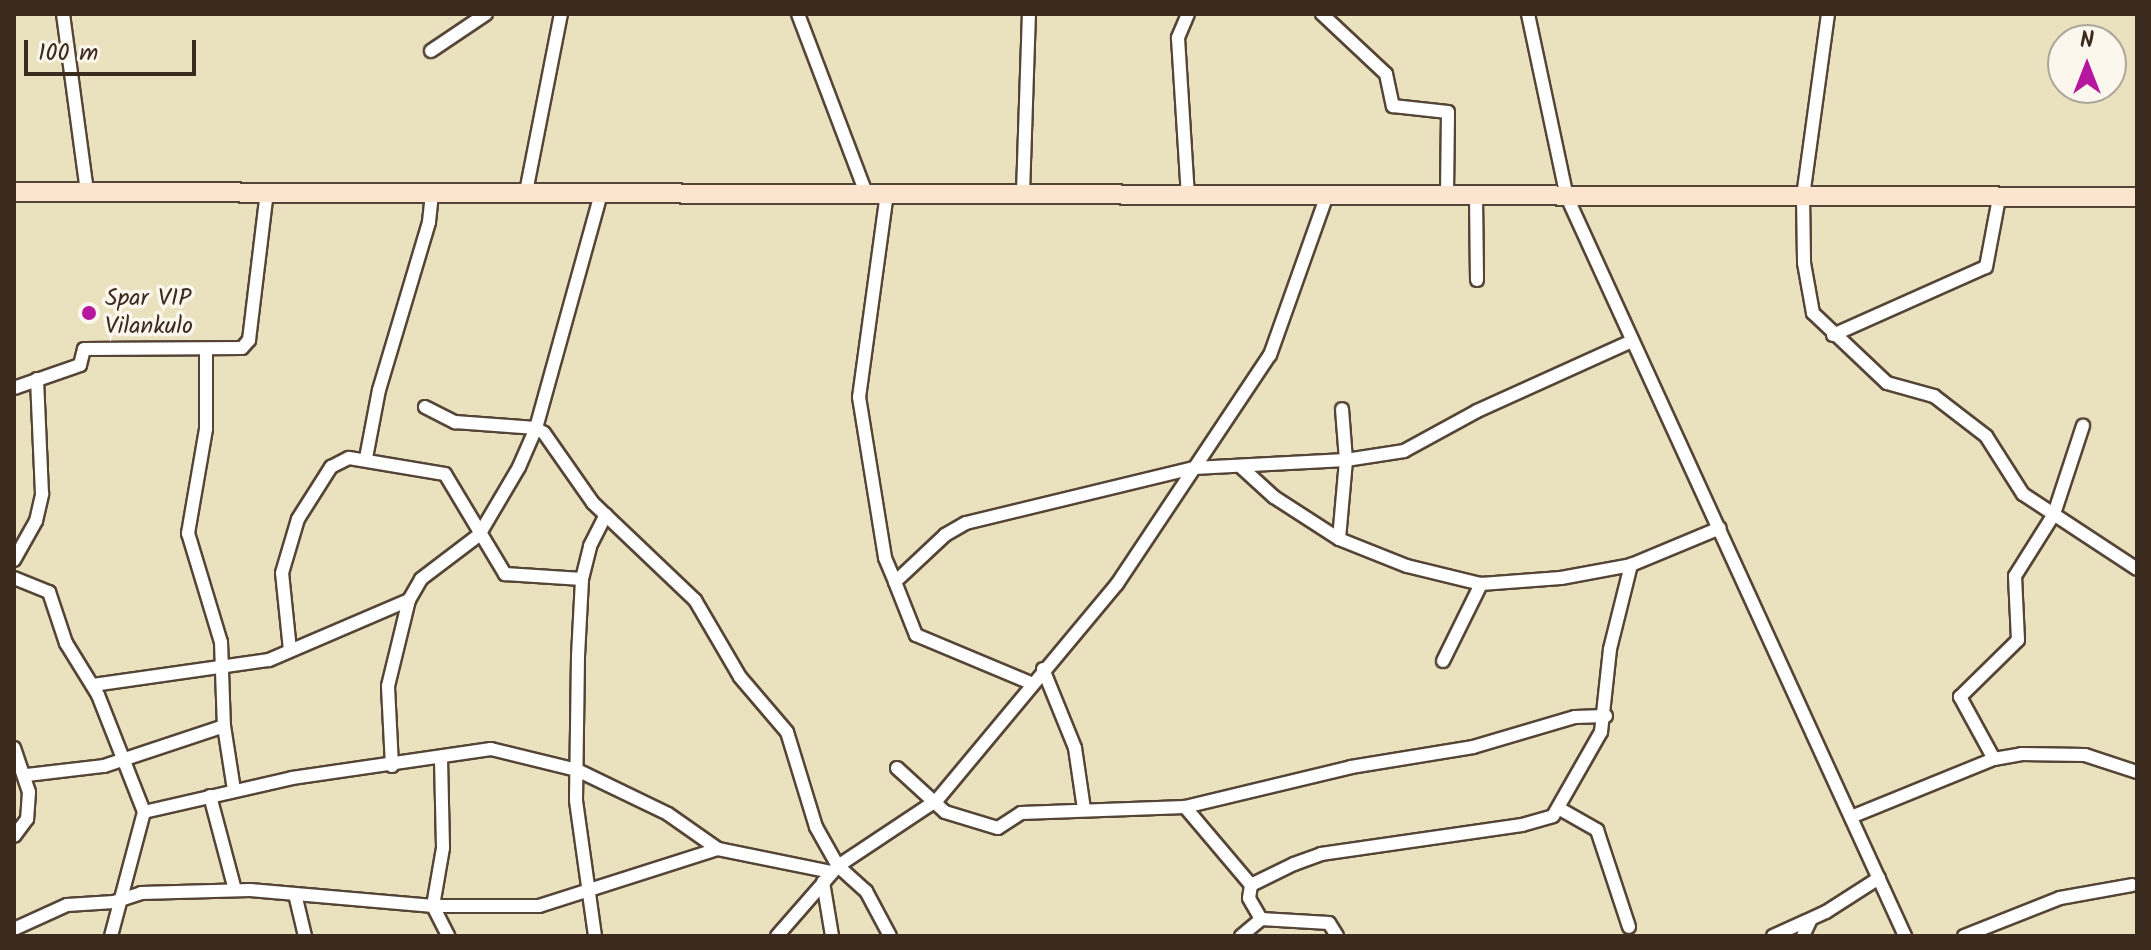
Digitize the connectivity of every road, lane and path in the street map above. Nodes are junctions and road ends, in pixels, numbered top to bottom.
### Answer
1 (63, 14) edge
2 (486, 14) edge
3 (561, 14) edge
4 (798, 14) edge
5 (1029, 14) edge
6 (1322, 14) edge
7 (1528, 14) edge
8 (1828, 14) edge
9 (1183, 15) edge
10 (431, 51) dead end
11 (14, 192) edge
12 (87, 192) junction
13 (267, 192) junction
14 (432, 192) junction
15 (526, 192) junction
16 (866, 193) junction
17 (887, 193) junction
18 (1023, 193) junction
19 (601, 194) junction
20 (1188, 195) junction
21 (1327, 195) junction
22 (1447, 196) junction
23 (1803, 196) junction
24 (1476, 197) junction
25 (1567, 197) junction
26 (2137, 197) edge
27 (1999, 198) junction
28 (1477, 280) dead end
29 (1833, 335) junction
30 (1632, 341) junction
31 (206, 350) junction
32 (37, 379) junction
33 (14, 388) edge
34 (425, 407) dead end
35 (1342, 409) dead end
36 (2083, 426) dead end
37 (536, 428) junction
38 (366, 458) junction
39 (1346, 460) junction
40 (1240, 466) junction
41 (1194, 468) junction
42 (2054, 514) junction
43 (606, 515) junction
44 (1720, 528) junction
45 (479, 535) junction
46 (1339, 539) junction
47 (14, 560) edge
48 (1631, 565) junction
49 (2137, 569) edge
50 (14, 578) edge
51 (582, 579) junction
52 (895, 582) junction
53 (1481, 584) junction
54 (409, 600) junction
55 (290, 650) junction
56 (1443, 661) dead end
57 (226, 668) junction
58 (1043, 669) junction
59 (1031, 683) junction
60 (93, 685) junction
61 (1606, 716) junction
62 (224, 726) junction
63 (14, 748) edge
64 (122, 759) junction
65 (441, 759) junction
66 (1994, 759) junction
67 (392, 766) junction
68 (897, 768) dead end
69 (577, 770) junction
70 (2137, 772) edge
71 (27, 775) junction
72 (234, 790) junction
73 (210, 796) junction
74 (937, 800) junction
75 (1185, 807) junction
76 (1084, 809) junction
77 (1560, 809) junction
78 (144, 812) junction
79 (1851, 817) junction
80 (14, 836) edge
81 (718, 849) junction
82 (831, 873) junction
83 (1879, 878) junction
84 (1251, 885) junction
85 (2132, 885) dead end
86 (235, 890) junction
87 (592, 891) junction
88 (295, 894) junction
89 (122, 900) junction
90 (433, 906) junction
91 (1261, 919) junction
92 (1810, 921) junction
93 (1629, 927) dead end
94 (14, 929) edge
95 (111, 936) edge
96 (305, 936) edge
97 (448, 936) edge
98 (595, 936) edge
99 (777, 936) edge
100 (832, 936) edge
101 (890, 936) edge
102 (1241, 936) edge
103 (1337, 936) edge
104 (1773, 936) edge
105 (1803, 936) edge
106 (1905, 936) edge
107 (1964, 936) edge

1 - 12 street
2 - 10 street
3 - 15 street
4 - 16 street
5 - 18 street
6 - 22 street
7 - 25 street
8 - 23 street
9 - 20 street
11 - 12 main road
12 - 13 main road
13 - 14 main road
13 - 31 street
14 - 15 main road
14 - 38 street
15 - 19 main road
16 - 17 main road
16 - 19 main road
17 - 18 main road
17 - 52 street
18 - 20 main road
19 - 37 street
20 - 21 main road
21 - 22 main road
21 - 41 street
22 - 24 main road
23 - 25 main road
23 - 27 main road
23 - 29 street
24 - 25 main road
24 - 28 street
25 - 30 street
26 - 27 main road
27 - 29 street
29 - 42 street
30 - 39 street
30 - 44 street
31 - 32 street
31 - 57 street
32 - 33 street
32 - 47 street
34 - 37 street
35 - 39 street
36 - 42 street
37 - 43 street
37 - 45 street
38 - 45 street
38 - 55 street
39 - 40 street
39 - 46 street
40 - 41 street
40 - 46 street
41 - 52 street
41 - 58 street
42 - 49 street
42 - 66 street
43 - 51 street
43 - 82 street
44 - 48 street
44 - 79 street
45 - 51 street
45 - 54 street
46 - 53 street
48 - 53 street
48 - 61 street
50 - 60 street
51 - 69 street
52 - 59 street
53 - 56 street
54 - 55 street
54 - 67 street
55 - 57 street
57 - 60 street
57 - 62 street
58 - 59 street
58 - 76 street
59 - 74 street
60 - 64 street
61 - 75 street
61 - 77 street
62 - 64 street
62 - 72 street
63 - 71 street
64 - 71 street
64 - 78 street
65 - 67 street
65 - 69 street
65 - 90 street
66 - 70 street
66 - 79 street
67 - 72 street
68 - 74 street
69 - 81 street
69 - 87 street
71 - 80 street
72 - 73 street
73 - 78 street
73 - 86 street
74 - 76 street
74 - 82 street
75 - 76 street
75 - 84 street
77 - 84 street
77 - 93 street
78 - 89 street
79 - 83 street
81 - 82 street
81 - 87 street
82 - 99 street
82 - 100 street
82 - 101 street
83 - 92 street
83 - 106 street
84 - 91 street
85 - 107 street
86 - 88 street
86 - 89 street
87 - 90 street
87 - 98 street
88 - 90 street
88 - 96 street
89 - 94 street
89 - 95 street
90 - 97 street
91 - 102 street
91 - 103 street
92 - 104 street
92 - 105 street

